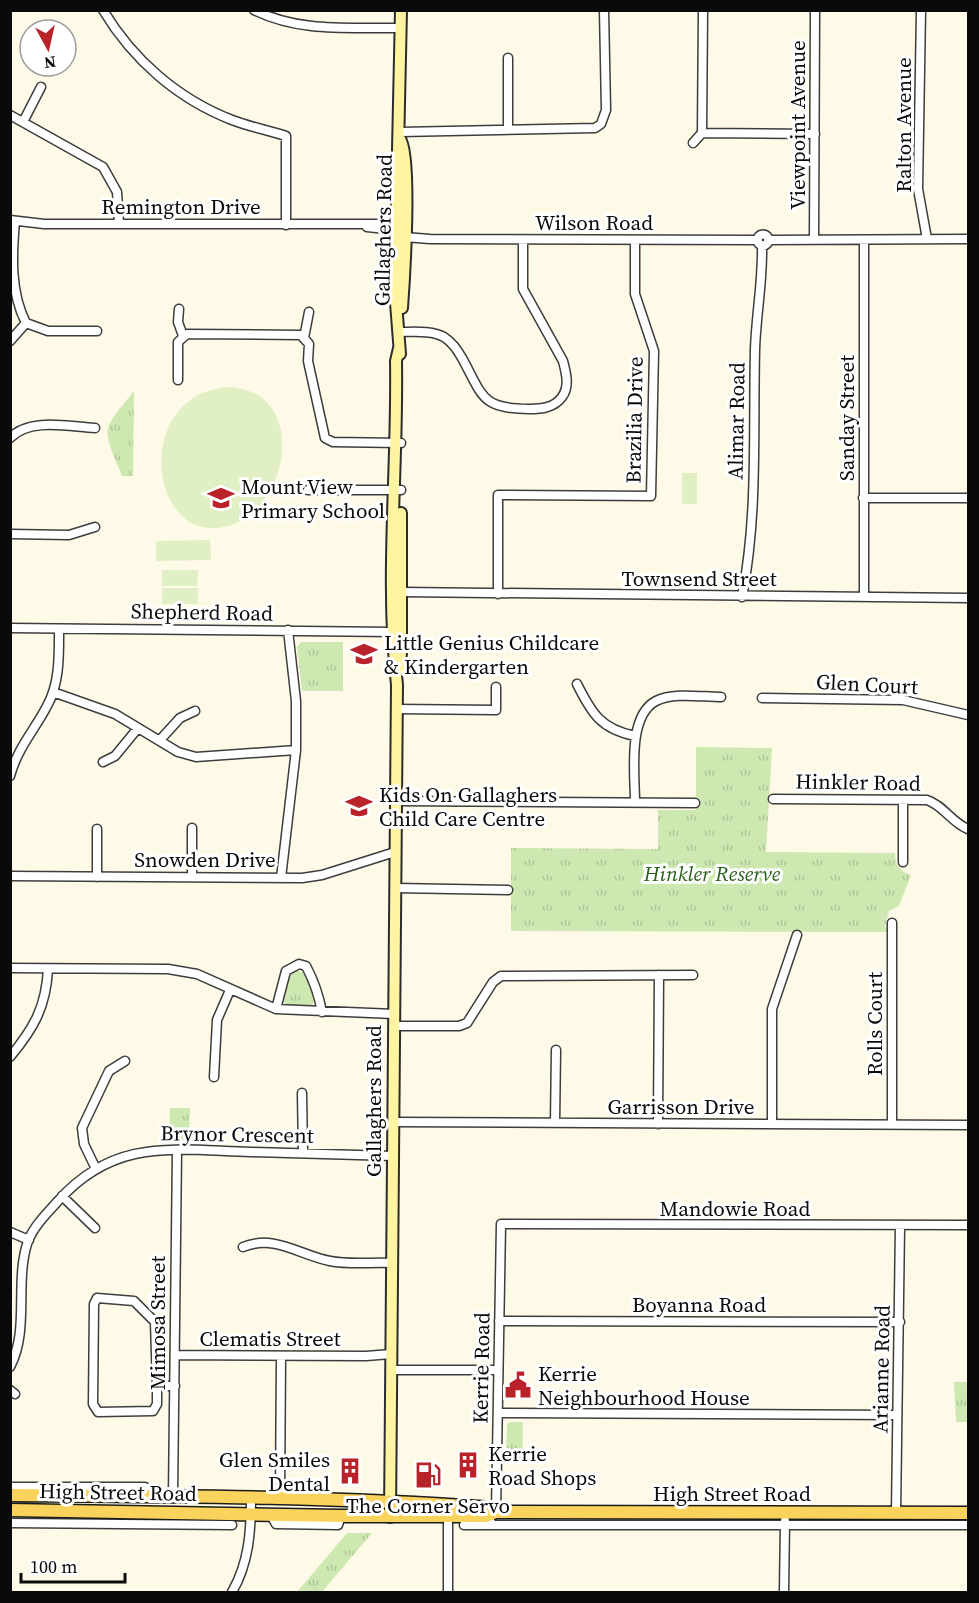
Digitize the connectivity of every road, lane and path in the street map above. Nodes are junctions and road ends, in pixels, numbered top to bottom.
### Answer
1 (103, 10) edge
2 (254, 10) edge
3 (401, 10) edge
4 (604, 10) edge
5 (703, 10) edge
6 (815, 10) edge
7 (921, 10) edge
8 (401, 28) junction
9 (508, 58) dead end
10 (41, 87) dead end
11 (10, 115) edge
12 (23, 122) junction
13 (508, 129) junction
14 (400, 133) junction
15 (702, 133) junction
16 (815, 134) junction
17 (693, 143) dead end
18 (13, 220) edge
19 (119, 224) junction
20 (286, 225) junction
21 (352, 225) junction
22 (399, 230) junction
23 (927, 239) junction
24 (969, 239) edge
25 (523, 240) junction
26 (635, 240) junction
27 (814, 240) junction
28 (864, 240) junction
29 (763, 242) junction
30 (179, 309) dead end
31 (309, 312) dead end
32 (399, 322) junction
33 (26, 323) junction
34 (97, 331) dead end
35 (183, 336) junction
36 (304, 338) junction
37 (10, 341) edge
38 (178, 380) dead end
39 (95, 428) dead end
40 (10, 438) edge
41 (399, 442) junction
42 (308, 490) dead end
43 (398, 490) junction
44 (864, 498) junction
45 (969, 498) edge
46 (95, 527) dead end
47 (10, 534) edge
48 (402, 594) junction
49 (498, 594) junction
50 (742, 597) junction
51 (864, 597) junction
52 (969, 598) edge
53 (10, 628) edge
54 (59, 628) junction
55 (288, 630) junction
56 (397, 632) junction
57 (577, 684) dead end
58 (496, 687) dead end
59 (53, 692) junction
60 (721, 697) dead end
61 (762, 698) dead end
62 (396, 709) junction
63 (195, 711) dead end
64 (969, 714) edge
65 (138, 728) junction
66 (635, 736) junction
67 (160, 740) junction
68 (296, 750) junction
69 (13, 754) edge
70 (103, 762) dead end
71 (10, 776) edge
72 (773, 799) dead end
73 (903, 800) junction
74 (395, 801) junction
75 (635, 802) junction
76 (695, 802) dead end
77 (192, 828) dead end
78 (97, 829) dead end
79 (969, 829) edge
80 (395, 852) junction
81 (903, 862) dead end
82 (10, 876) edge
83 (97, 877) junction
84 (192, 877) junction
85 (281, 878) junction
86 (395, 888) junction
87 (508, 890) dead end
88 (892, 923) dead end
89 (797, 935) dead end
90 (10, 968) edge
91 (48, 969) junction
92 (659, 975) junction
93 (693, 975) dead end
94 (230, 990) junction
95 (276, 1009) junction
96 (322, 1012) junction
97 (394, 1020) junction
98 (556, 1050) dead end
99 (10, 1057) edge
100 (125, 1060) dead end
101 (214, 1077) dead end
102 (302, 1093) dead end
103 (393, 1122) junction
104 (555, 1123) junction
105 (658, 1124) junction
106 (772, 1124) junction
107 (892, 1124) junction
108 (969, 1125) edge
109 (177, 1150) junction
110 (303, 1153) junction
111 (393, 1156) junction
112 (95, 1167) junction
113 (62, 1196) junction
114 (501, 1224) joint
115 (969, 1225) edge
116 (900, 1227) junction
117 (95, 1228) dead end
118 (10, 1232) edge
119 (29, 1240) junction
120 (243, 1247) dead end
121 (392, 1263) junction
122 (499, 1321) junction
123 (900, 1322) junction
124 (175, 1355) junction
125 (281, 1356) junction
126 (391, 1361) junction
127 (10, 1367) edge
128 (498, 1370) junction
129 (157, 1386) junction
130 (175, 1386) junction
131 (498, 1413) junction
132 (897, 1414) junction
133 (10, 1486) edge
134 (10, 1495) edge
135 (152, 1496) junction
136 (173, 1496) junction
137 (222, 1497) junction
138 (251, 1498) junction
139 (280, 1499) junction
140 (390, 1503) junction
141 (10, 1510) edge
142 (448, 1511) junction
143 (897, 1513) junction
144 (969, 1513) edge
145 (251, 1515) junction
146 (390, 1517) junction
147 (491, 1518) junction
148 (222, 1519) junction
149 (785, 1519) junction
150 (10, 1523) edge
151 (232, 1525) dead end
152 (464, 1525) dead end
153 (969, 1526) edge
154 (232, 1593) edge
155 (448, 1593) edge
156 (784, 1593) edge

1 - 20 street
2 - 8 street
3 - 8 street, Gallaghers Road
4 - 13 street
5 - 15 street
6 - 16 street, Viewpoint Avenue
7 - 23 street, Ralton Avenue
8 - 14 street, Gallaghers Road
9 - 13 street
10 - 12 street
11 - 12 street
12 - 19 street
13 - 14 street
14 - 22 street, Gallaghers Road
15 - 16 street
15 - 17 street
16 - 27 street, Viewpoint Avenue
18 - 19 street, Remington Drive
18 - 33 street
19 - 20 street, Remington Drive
20 - 21 street, Remington Drive
21 - 22 street, Remington Drive
21 - 22 street, Remington Drive
22 - 25 street, Wilson Road
22 - 32 street, Gallaghers Road
23 - 24 street, Wilson Road
23 - 28 street, Wilson Road
25 - 26 street, Wilson Road
25 - 32 street
26 - 29 street, Wilson Road
26 - 49 street, Brazilia Drive
27 - 28 street, Wilson Road
27 - 29 street, Wilson Road
28 - 44 street, Sanday Street
29 - 50 street, Alimar Road
30 - 35 street
31 - 36 street
32 - 41 street, Gallaghers Road
33 - 34 street
33 - 37 street
35 - 36 street
35 - 38 street
36 - 41 street
39 - 40 street
41 - 43 street, Gallaghers Road
42 - 43 street
43 - 48 street, Gallaghers Road
43 - 56 street, Gallaghers Road
44 - 45 street
44 - 51 street, Sanday Street
46 - 47 street
48 - 49 street, Townsend Street
48 - 56 street, Gallaghers Road
49 - 50 street, Townsend Street
50 - 51 street, Townsend Street
51 - 52 street, Townsend Street
53 - 54 street, Shepherd Road
54 - 55 street, Shepherd Road
54 - 59 street
55 - 56 street, Shepherd Road
55 - 68 street
56 - 62 street, Gallaghers Road
57 - 66 street
58 - 62 street
59 - 65 street
59 - 69 street
60 - 66 street
61 - 64 street, Glen Court
62 - 74 street, Gallaghers Road
63 - 67 street
65 - 67 street
65 - 70 street
66 - 75 street
67 - 68 street
68 - 85 street
69 - 71 street
72 - 73 street, Hinkler Road
73 - 79 street, Hinkler Road
73 - 81 street
74 - 75 street
74 - 80 street, Gallaghers Road
75 - 76 street
77 - 84 street
78 - 83 street
80 - 85 street, Snowden Drive
80 - 86 street, Gallaghers Road
82 - 83 street, Snowden Drive
83 - 84 street, Snowden Drive
84 - 85 street, Snowden Drive
86 - 87 street
86 - 97 street, Gallaghers Road
88 - 107 street, Rolls Court
89 - 106 street
90 - 91 street
91 - 94 street
91 - 99 street
92 - 93 street
92 - 97 street
92 - 105 street
94 - 95 street
94 - 101 street
95 - 96 street
95 - 96 street
96 - 97 street
97 - 103 street, Gallaghers Road
98 - 104 street
100 - 112 street
102 - 110 street
103 - 104 street, Garrisson Drive
103 - 111 street, Gallaghers Road
104 - 105 street, Garrisson Drive
105 - 106 street, Garrisson Drive
106 - 107 street, Garrisson Drive
107 - 108 street, Garrisson Drive
109 - 110 street, Brynor Crescent
109 - 112 street, Brynor Crescent
109 - 124 street, Mimosa Street
110 - 111 street, Brynor Crescent
111 - 121 street, Gallaghers Road
112 - 113 street, Brynor Crescent
113 - 117 street
113 - 119 street, Brynor Crescent
114 - 116 street, Mandowie Road
114 - 122 street, Kerrie Road
115 - 116 street, Mandowie Road
116 - 123 street, Arianne Road
118 - 119 street
119 - 127 street, Brynor Crescent
120 - 121 street
121 - 126 street, Gallaghers Road
122 - 123 street, Boyanna Road
122 - 128 street, Kerrie Road
123 - 132 street, Arianne Road
124 - 125 street, Clematis Street
124 - 130 street, Mimosa Street
125 - 126 street, Clematis Street
125 - 139 street
126 - 128 street, Clematis Street
126 - 140 street, Gallaghers Road
128 - 131 street, Kerrie Road
129 - 129 street
129 - 130 street
130 - 136 street, Mimosa Street
131 - 132 street
131 - 147 street, Kerrie Road
132 - 143 street, Arianne Road
133 - 135 street, High Street Road
134 - 135 main road, High Street Road
135 - 136 main road, High Street Road
136 - 137 main road, High Street Road
137 - 138 main road, High Street Road
137 - 148 main road
138 - 139 main road, High Street Road
138 - 145 street
139 - 140 main road, High Street Road
140 - 142 main road, High Street Road
140 - 146 street, Gallaghers Road
141 - 148 main road, High Street Road
142 - 146 main road, High Street Road
142 - 147 main road, High Street Road
142 - 155 street
143 - 144 main road, High Street Road
143 - 149 main road, High Street Road
145 - 146 main road, High Street Road
145 - 148 main road, High Street Road
145 - 154 street
147 - 149 main road, High Street Road
147 - 152 street
148 - 150 street, High Street Road
148 - 151 street, High Street Road
149 - 153 street
149 - 156 street

